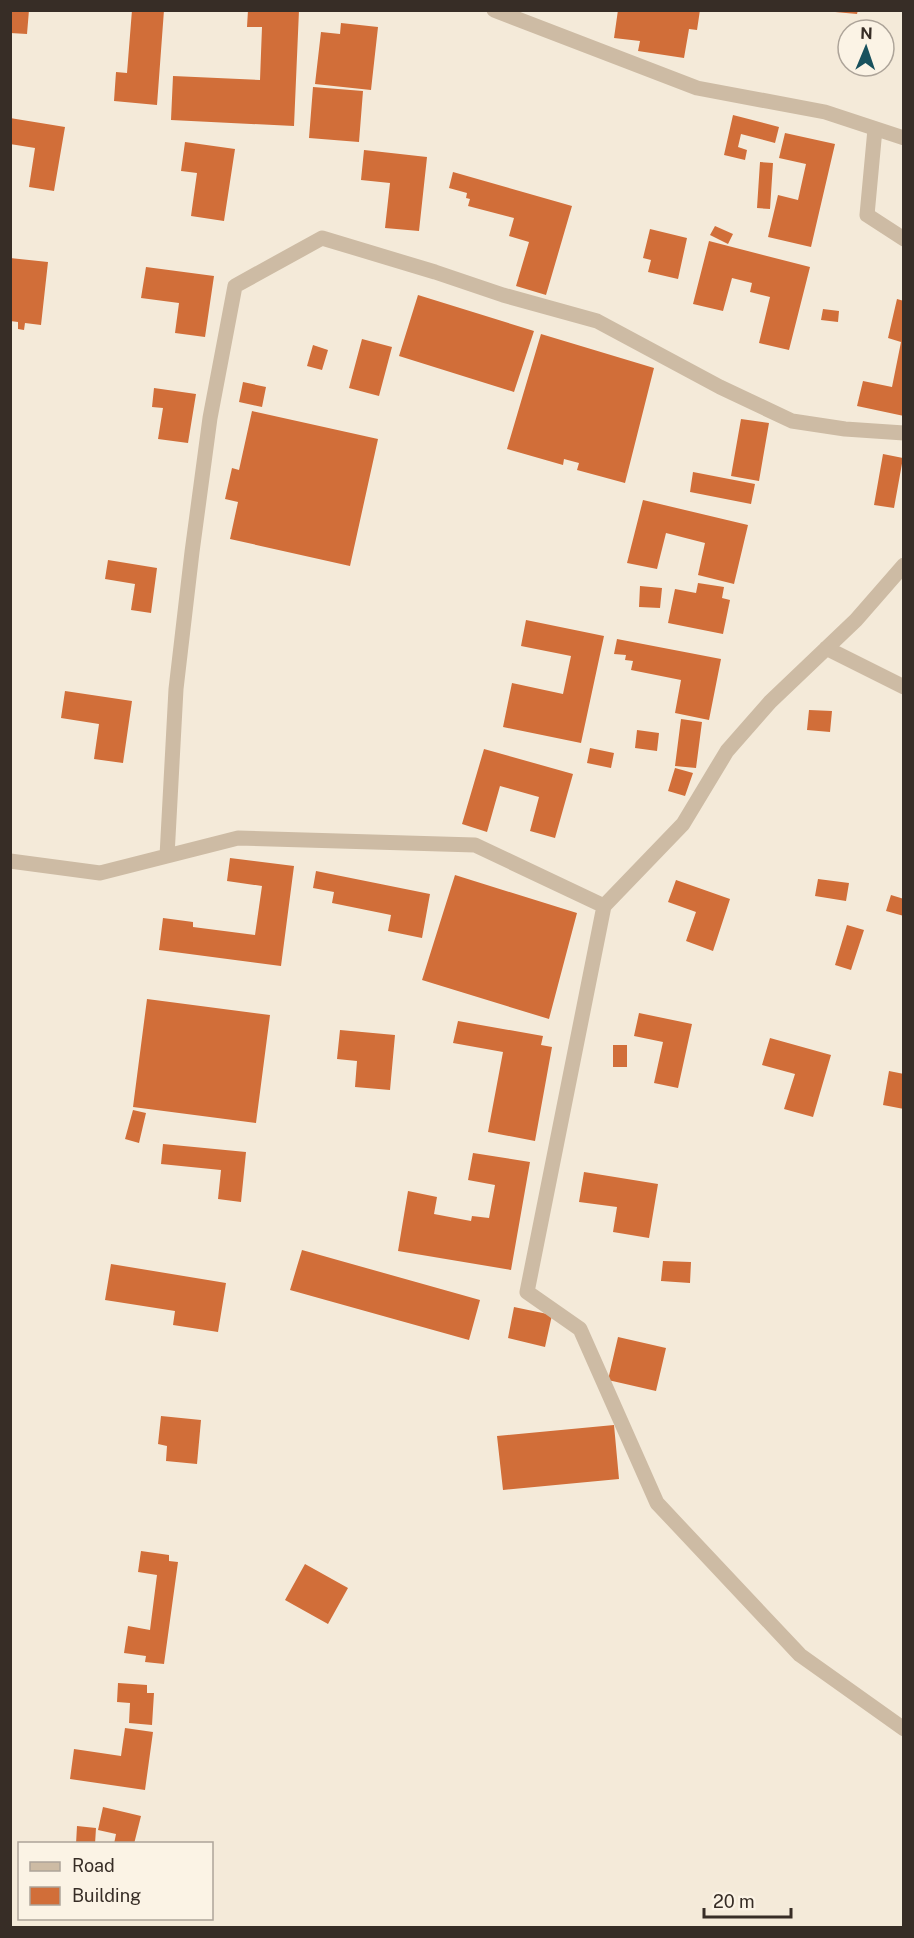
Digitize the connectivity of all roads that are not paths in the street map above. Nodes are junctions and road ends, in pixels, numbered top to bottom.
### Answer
1 (494, 10) edge
2 (875, 129) junction
3 (903, 138) edge
4 (903, 239) edge
5 (903, 433) edge
6 (903, 565) edge
7 (826, 648) junction
8 (903, 687) edge
9 (167, 856) junction
10 (10, 861) edge
11 (604, 906) junction
12 (903, 1729) edge

1 - 2 street
2 - 3 street
2 - 4 street
5 - 9 street
6 - 7 street
7 - 8 street
7 - 11 street
9 - 10 street
9 - 11 street
11 - 12 street

